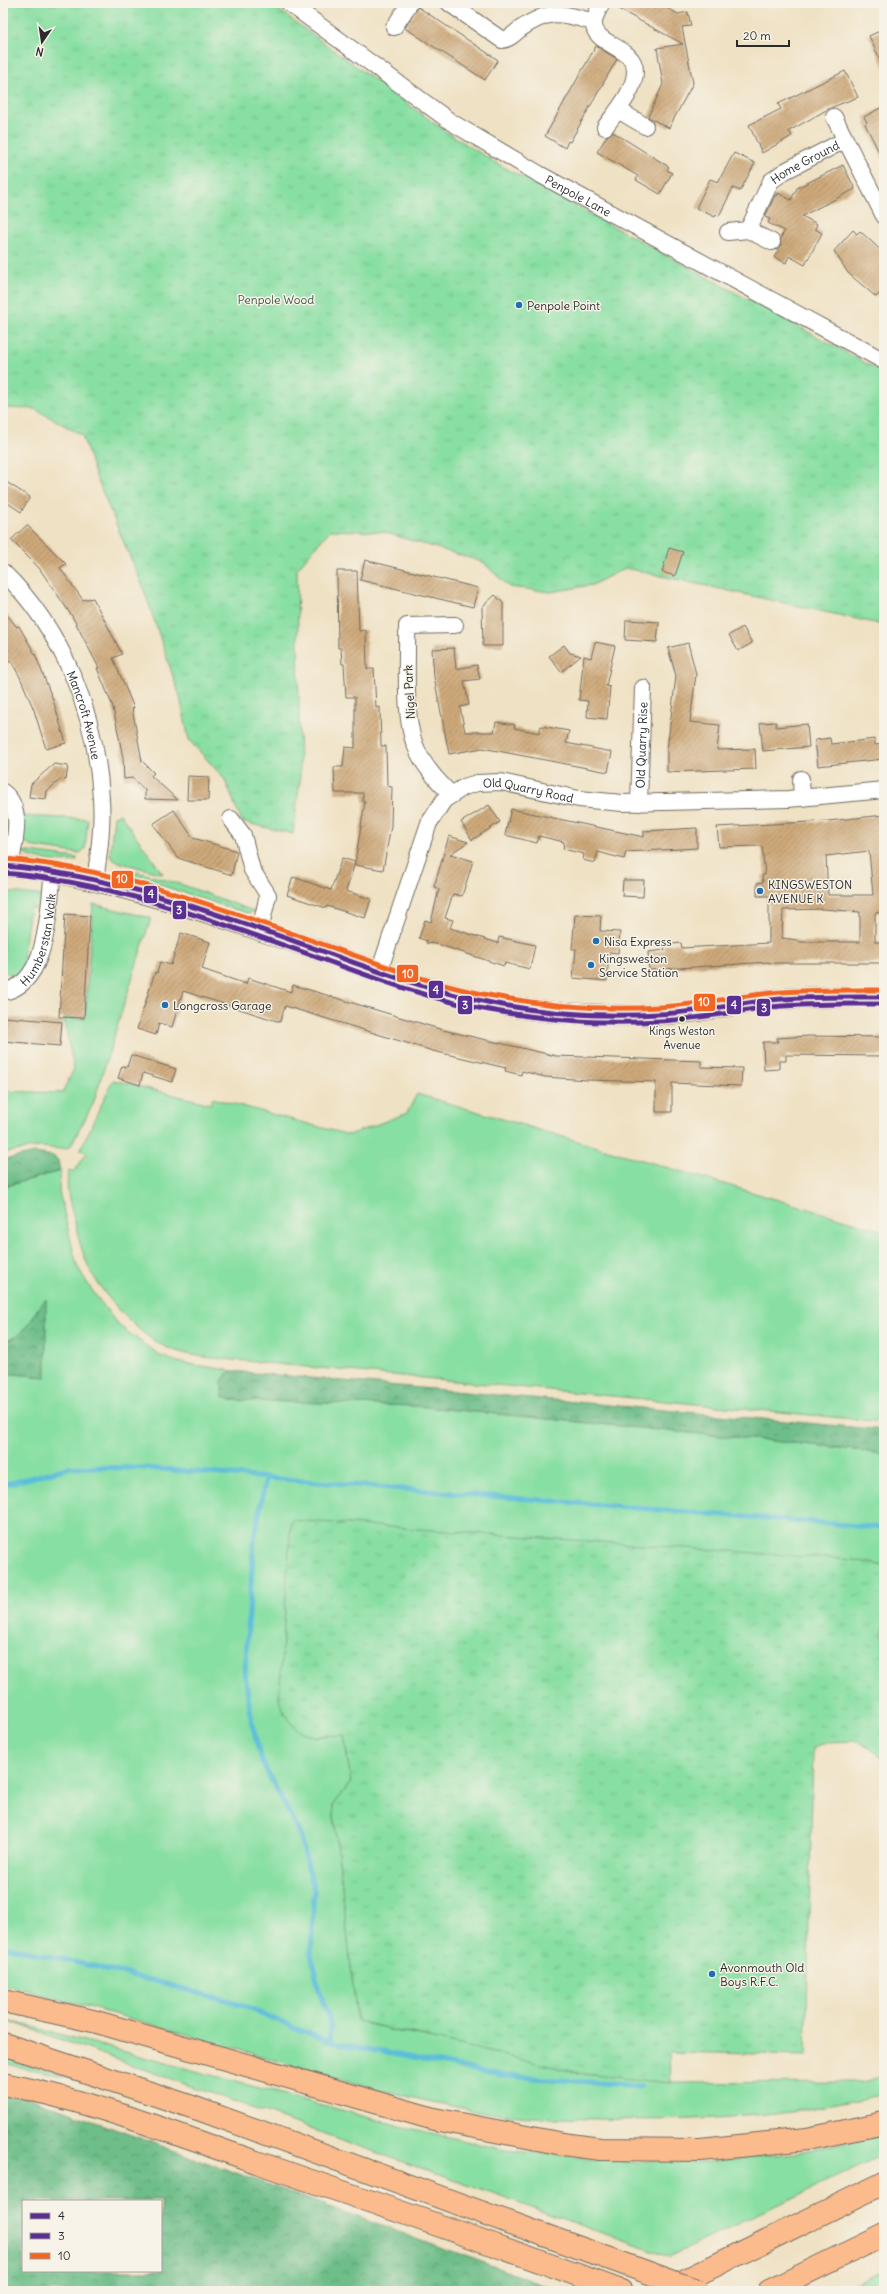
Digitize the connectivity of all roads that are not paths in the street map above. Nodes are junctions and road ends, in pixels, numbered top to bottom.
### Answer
1 (289, 3) edge
2 (410, 3) edge
3 (450, 3) edge
4 (602, 3) edge
5 (594, 22) junction
6 (394, 27) dead end
7 (618, 110) junction
8 (834, 117) dead end
9 (645, 126) dead end
10 (605, 127) dead end
11 (845, 140) junction
12 (884, 216) edge
13 (748, 230) junction
14 (728, 232) dead end
15 (772, 242) dead end
16 (884, 361) edge
17 (3, 572) edge
18 (455, 625) dead end
19 (643, 688) dead end
20 (801, 779) dead end
21 (884, 790) edge
22 (3, 792) edge
23 (451, 794) junction
24 (802, 798) junction
25 (639, 803) junction
26 (231, 819) dead end
27 (7, 866) edge
28 (53, 872) junction
29 (95, 880) junction
30 (260, 930) junction
31 (379, 972) junction
32 (3, 992) edge
33 (884, 997) edge
34 (3, 2001) edge
35 (3, 2044) edge
36 (3, 2084) edge
37 (884, 2123) edge
38 (884, 2183) edge
39 (884, 2235) edge
40 (692, 2286) edge
41 (621, 2291) edge
42 (658, 2291) edge
43 (663, 2291) edge
44 (769, 2291) edge

1 - 16 street, Penpole Lane
2 - 6 street
3 - 5 street
4 - 5 street
5 - 7 street
7 - 9 street
7 - 10 street
8 - 11 street, Home Ground
11 - 12 street, Home Ground
11 - 13 street, Home Ground
13 - 14 street
13 - 15 street
17 - 29 street, Mancroft Avenue
18 - 23 street, Nigel Park
19 - 25 street, Old Quarry Rise
20 - 24 street
21 - 24 street, Old Quarry Road
22 - 27 street
23 - 25 street, Old Quarry Road
23 - 31 street, Old Quarry Road
24 - 25 street, Old Quarry Road
26 - 30 street
27 - 28 street
28 - 29 street
28 - 32 street, Humberstan Walk
29 - 30 street
30 - 31 street
31 - 33 street
34 - 37 highway
35 - 40 highway, bridge
36 - 41 highway
38 - 40 highway
39 - 44 highway
40 - 42 highway
40 - 43 highway

